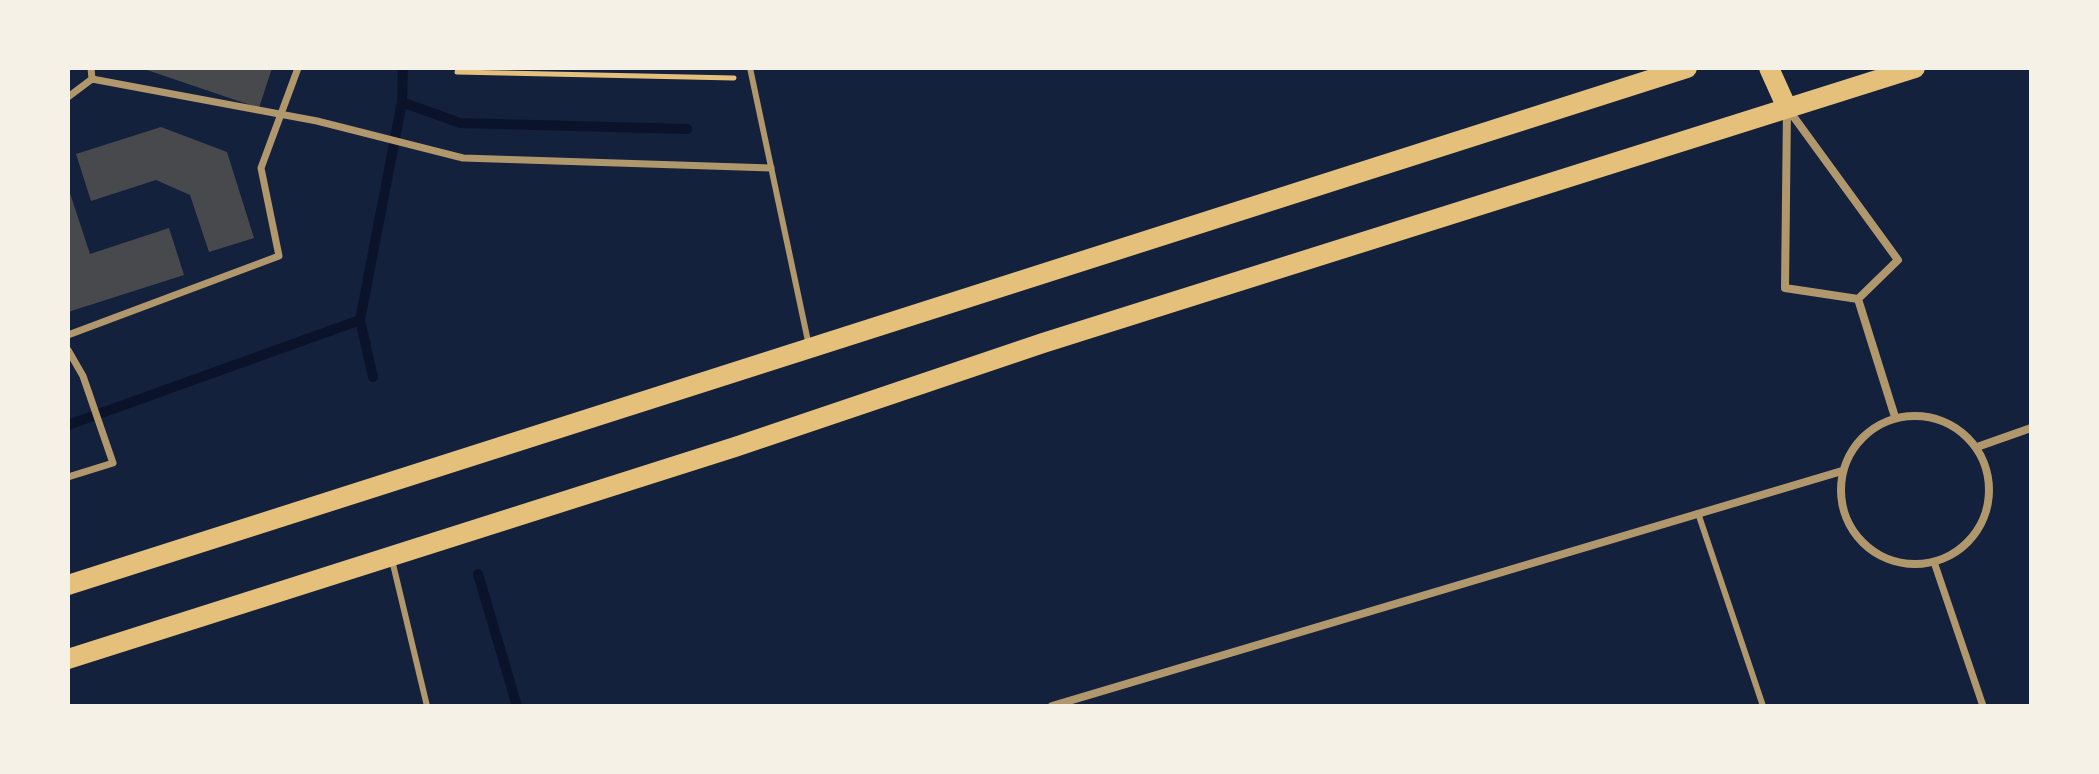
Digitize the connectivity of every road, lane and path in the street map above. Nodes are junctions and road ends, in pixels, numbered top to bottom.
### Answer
1 (91, 68) edge
2 (298, 68) edge
3 (750, 68) edge
4 (1687, 68) edge
5 (1769, 68) edge
6 (1915, 68) edge
7 (457, 72) dead end
8 (92, 79) junction
9 (749, 79) junction
10 (68, 97) edge
11 (1787, 108) junction
12 (282, 116) junction
13 (771, 168) junction
14 (1858, 299) junction
15 (68, 335) edge
16 (809, 349) junction
17 (68, 350) edge
18 (1895, 417) junction
19 (2031, 428) edge
20 (1977, 447) junction
21 (1842, 471) junction
22 (68, 477) edge
23 (1698, 513) junction
24 (391, 556) junction
25 (1934, 562) junction
26 (68, 585) edge
27 (68, 659) edge
28 (427, 706) edge
29 (1052, 706) edge
30 (1763, 706) edge
31 (1983, 706) edge

1 - 8 street
2 - 12 street
3 - 9 lane
4 - 16 main road
5 - 11 main road
6 - 11 main road
7 - 9 path
8 - 10 street
8 - 12 street
9 - 13 lane
11 - 14 street
11 - 14 street
11 - 24 main road
12 - 13 street
12 - 15 street
13 - 16 lane
14 - 18 street
16 - 26 main road
17 - 22 street
18 - 20 street
18 - 21 street
19 - 20 street
20 - 25 street
21 - 23 street
21 - 25 street
23 - 29 street
23 - 30 lane
24 - 27 main road
24 - 28 lane
25 - 31 street

